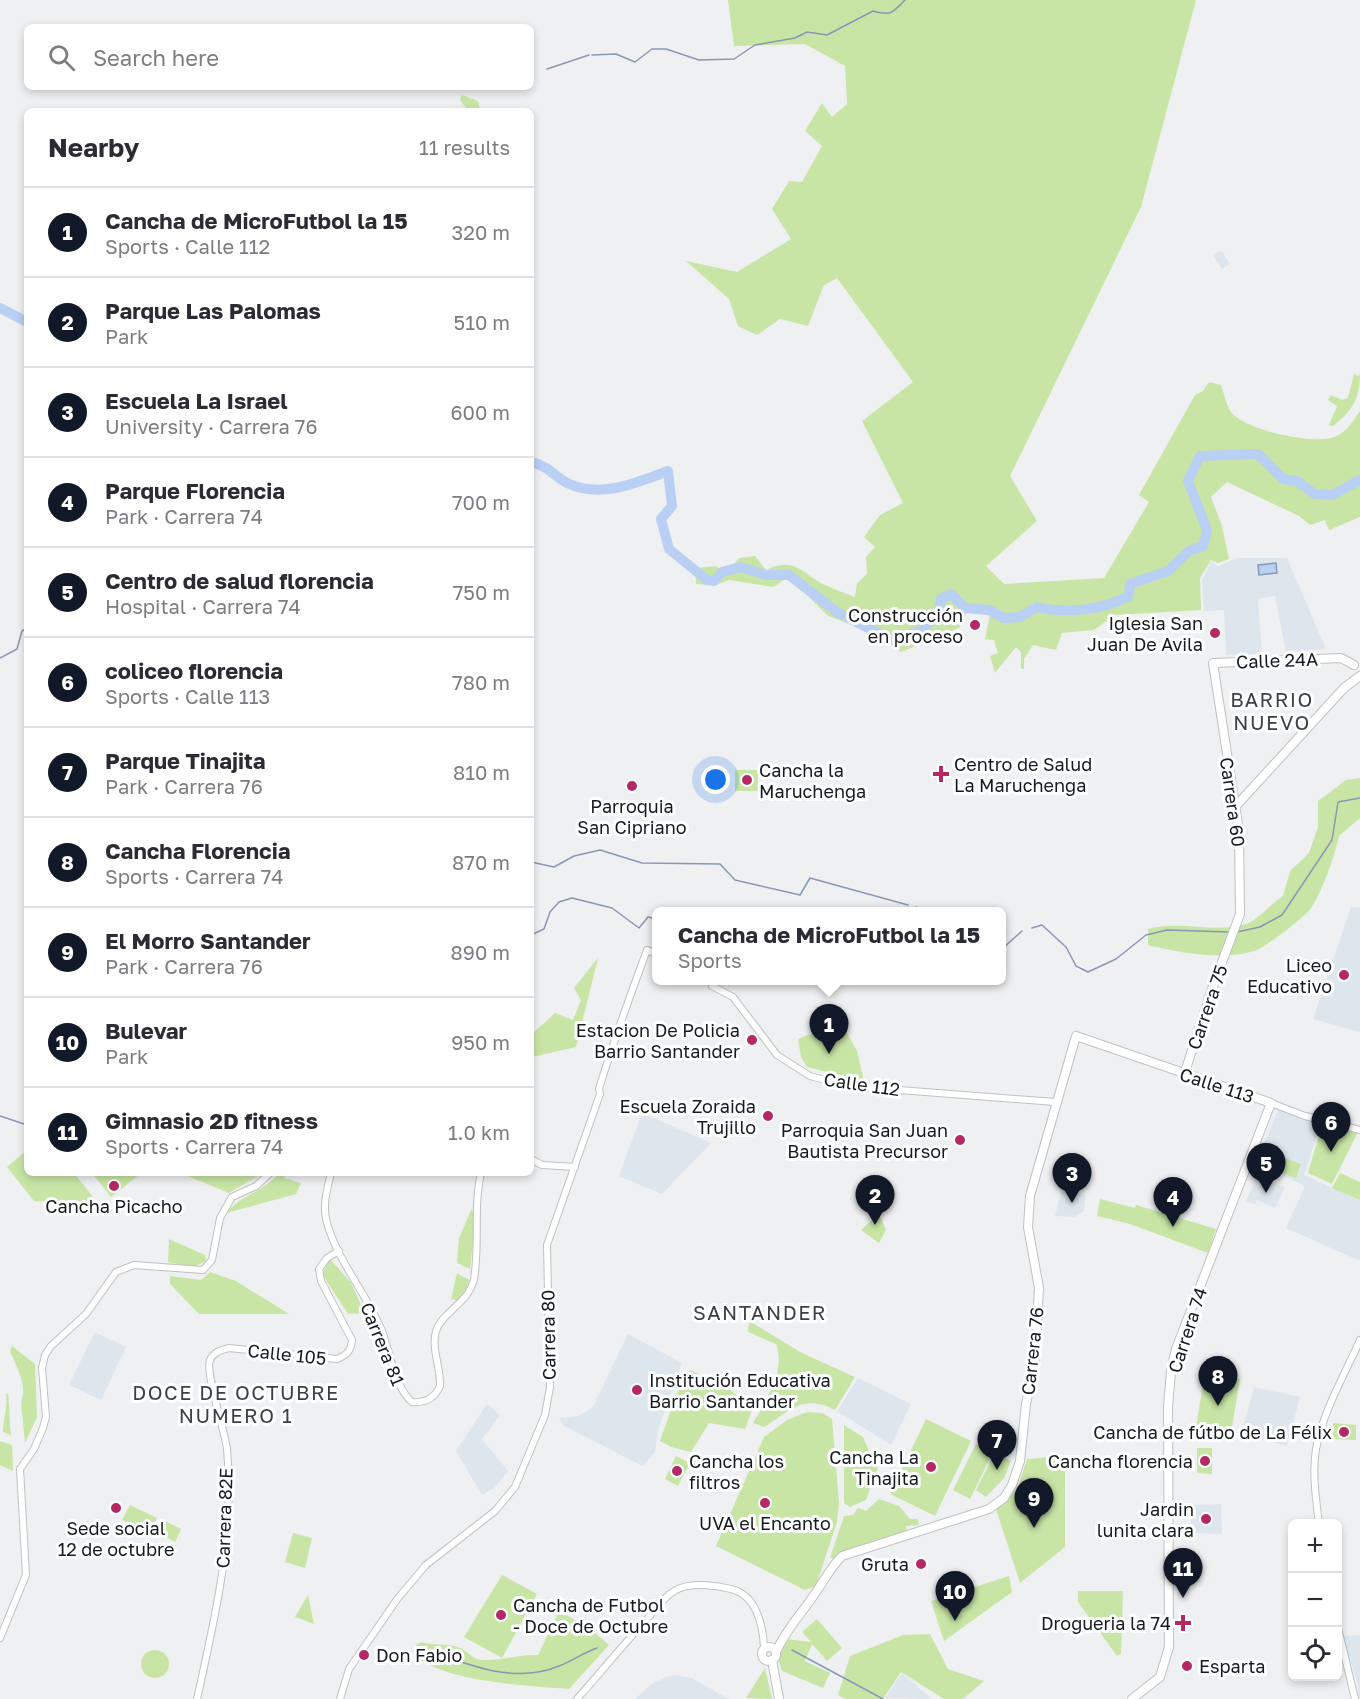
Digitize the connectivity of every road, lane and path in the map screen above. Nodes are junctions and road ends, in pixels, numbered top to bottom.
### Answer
1 (1213, 663) joint
2 (1357, 664) edge
3 (1360, 676) edge
4 (1350, 682) junction
5 (1236, 806) junction
6 (1230, 940) joint
7 (652, 952) edge
8 (712, 985) edge
9 (1076, 1036) joint
10 (1184, 1075) junction
11 (1055, 1102) junction
12 (1271, 1103) junction
13 (1360, 1130) edge
14 (534, 1160) edge
15 (575, 1167) junction
16 (267, 1176) edge
17 (330, 1176) edge
18 (480, 1176) edge
19 (339, 1251) junction
20 (1360, 1340) edge
21 (229, 1348) joint
22 (1318, 1519) edge
23 (0, 1638) edge
24 (1342, 1645) edge
25 (769, 1651) junction
26 (196, 1699) edge
27 (340, 1699) edge
28 (577, 1699) edge
29 (779, 1699) edge
30 (1132, 1699) edge
31 (1355, 1699) edge

1 - 2 main road, Calle 24A
1 - 5 main road, Carrera 60
2 - 4 main road
3 - 4 main road
4 - 5 main road
5 - 6 main road, Carrera 60
6 - 10 main road, Carrera 75
7 - 15 street, Carrera 80
8 - 11 street, Calle 112
9 - 10 main road, Calle 113
9 - 11 main road, Carrera 76
10 - 12 main road, Calle 113
11 - 25 main road, Carrera 76
12 - 13 street, Calle 113
12 - 30 main road, Carrera 74
14 - 15 street
15 - 27 street, Carrera 80
16 - 23 street
17 - 19 street, Carrera 81
18 - 19 street, Carrera 81
19 - 21 street, Calle 105
20 - 22 street
21 - 26 street, Carrera 82E
24 - 31 street
25 - 28 street
25 - 29 main road

